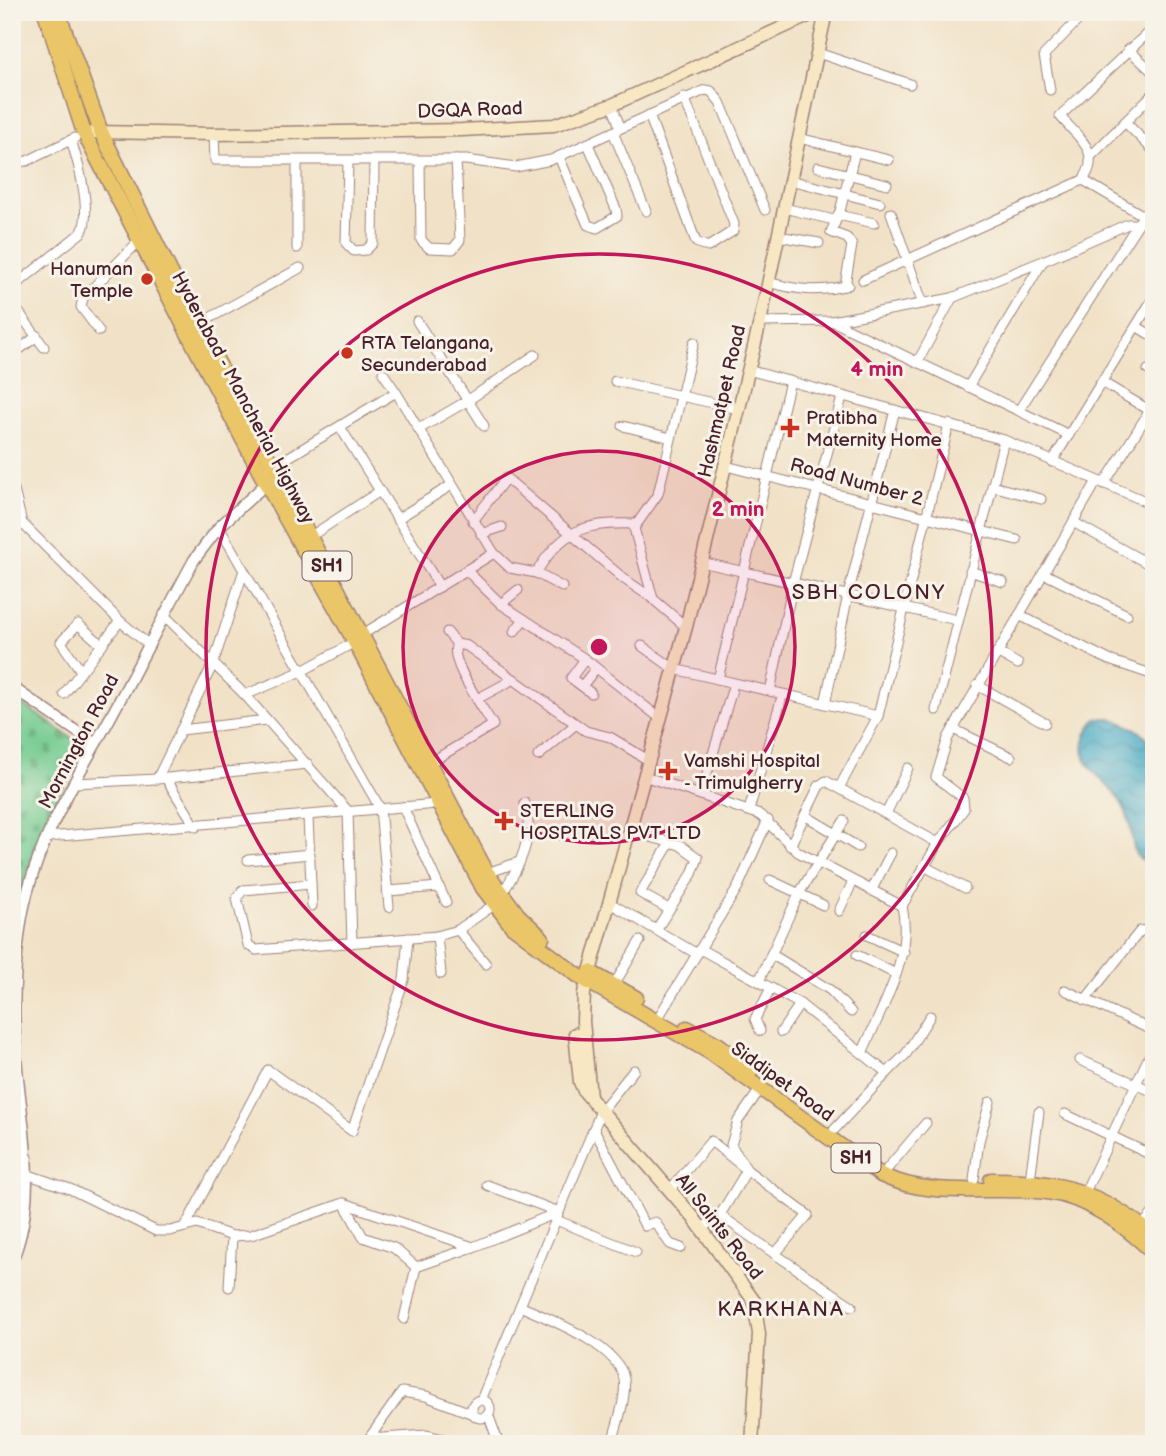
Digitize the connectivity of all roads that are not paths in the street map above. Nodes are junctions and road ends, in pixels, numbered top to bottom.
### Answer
1 (45, 12) edge
2 (58, 12) edge
3 (817, 12) edge
4 (827, 12) edge
5 (1086, 12) edge
6 (1154, 27) edge
7 (1128, 49) junction
8 (818, 53) junction
9 (1154, 73) edge
10 (910, 85) dead end
11 (1050, 90) dead end
12 (1154, 93) edge
13 (684, 97) junction
14 (612, 105) junction
15 (649, 115) junction
16 (1125, 122) junction
17 (616, 130) junction
18 (101, 132) junction
19 (214, 134) junction
20 (77, 136) junction
21 (799, 138) junction
22 (588, 144) junction
23 (1154, 151) edge
24 (855, 152) junction
25 (1092, 155) junction
26 (559, 157) junction
27 (420, 160) junction
28 (456, 160) junction
29 (889, 160) dead end
30 (297, 161) junction
31 (12, 162) edge
32 (348, 162) junction
33 (374, 162) junction
34 (818, 167) dead end
35 (849, 175) junction
36 (790, 180) junction
37 (1083, 180) junction
38 (887, 184) dead end
39 (844, 192) junction
40 (880, 203) dead end
41 (784, 208) junction
42 (765, 210) dead end
43 (646, 211) dead end
44 (891, 213) dead end
45 (836, 217) junction
46 (1140, 220) junction
47 (1154, 222) edge
48 (874, 223) dead end
49 (778, 236) junction
50 (140, 240) junction
51 (818, 243) dead end
52 (297, 248) dead end
53 (909, 257) junction
54 (1043, 261) junction
55 (300, 268) dead end
56 (863, 280) dead end
57 (768, 282) junction
58 (12, 288) edge
59 (952, 298) junction
60 (1154, 298) edge
61 (12, 303) edge
62 (923, 304) junction
63 (418, 321) dead end
64 (760, 321) junction
65 (832, 321) junction
66 (197, 325) junction
67 (1136, 327) junction
68 (99, 331) dead end
69 (37, 336) junction
70 (1154, 337) edge
71 (694, 342) dead end
72 (44, 347) dead end
73 (12, 355) edge
74 (535, 355) dead end
75 (917, 363) junction
76 (748, 370) junction
77 (383, 373) dead end
78 (615, 381) dead end
79 (790, 381) junction
80 (1101, 382) junction
81 (968, 387) junction
82 (396, 392) junction
83 (682, 396) junction
84 (842, 397) junction
85 (467, 401) junction
86 (739, 409) junction
87 (1153, 409) edge
88 (895, 410) junction
89 (1019, 410) junction
90 (949, 424) junction
91 (484, 426) dead end
92 (623, 426) dead end
93 (340, 427) junction
94 (419, 429) junction
95 (1069, 435) junction
96 (671, 438) junction
97 (1004, 440) junction
98 (1052, 462) junction
99 (726, 466) junction
100 (270, 474) junction
101 (768, 475) junction
102 (12, 482) edge
103 (1100, 483) junction
104 (450, 486) junction
105 (992, 486) junction
106 (817, 490) junction
107 (380, 491) junction
108 (1041, 499) dead end
109 (871, 501) junction
110 (1153, 504) edge
111 (925, 517) junction
112 (397, 519) junction
113 (473, 521) junction
114 (1073, 522) junction
115 (22, 523) junction
116 (635, 524) junction
117 (219, 527) junction
118 (502, 527) dead end
119 (980, 531) junction
120 (571, 533) junction
121 (12, 534) edge
122 (481, 534) junction
123 (311, 536) junction
124 (1017, 540) dead end
125 (494, 553) junction
126 (701, 562) junction
127 (1154, 567) edge
128 (466, 570) junction
129 (742, 571) junction
130 (970, 571) junction
131 (243, 573) junction
132 (536, 573) junction
133 (1044, 573) junction
134 (1003, 582) dead end
135 (793, 583) junction
136 (440, 587) junction
137 (562, 587) dead end
138 (519, 590) dead end
139 (848, 595) junction
140 (653, 599) junction
141 (501, 604) junction
142 (904, 609) junction
143 (164, 615) junction
144 (1019, 615) junction
145 (1127, 615) dead end
146 (524, 620) junction
147 (120, 621) junction
148 (957, 621) junction
149 (686, 626) junction
150 (447, 632) dead end
151 (513, 632) dead end
152 (359, 638) junction
153 (457, 643) junction
154 (102, 645) junction
155 (149, 645) junction
156 (642, 646) dead end
157 (997, 652) junction
158 (584, 659) junction
159 (213, 664) junction
160 (1018, 664) dead end
161 (596, 668) junction
162 (674, 669) junction
163 (81, 671) junction
164 (302, 671) junction
165 (1154, 675) edge
166 (514, 679) junction
167 (718, 679) junction
168 (977, 685) junction
169 (582, 686) junction
170 (12, 687) edge
171 (732, 690) dead end
172 (770, 691) junction
173 (591, 693) dead end
174 (64, 694) dead end
175 (245, 695) junction
176 (477, 699) junction
177 (781, 700) dead end
178 (825, 704) junction
179 (936, 710) dead end
180 (878, 716) junction
181 (661, 719) junction
182 (267, 720) junction
183 (1045, 723) dead end
184 (576, 724) junction
185 (953, 729) junction
186 (181, 730) junction
187 (95, 744) junction
188 (538, 756) dead end
189 (1012, 757) dead end
190 (648, 760) junction
191 (429, 763) junction
192 (308, 764) junction
193 (908, 768) dead end
194 (644, 776) junction
195 (162, 779) junction
196 (74, 783) junction
197 (839, 788) junction
198 (701, 794) junction
199 (524, 803) dead end
200 (437, 804) junction
201 (403, 807) junction
202 (380, 808) junction
203 (749, 810) junction
204 (348, 811) junction
205 (886, 814) junction
206 (806, 816) junction
207 (308, 817) junction
208 (768, 820) junction
209 (844, 821) dead end
210 (196, 827) junction
211 (628, 833) junction
212 (836, 834) junction
213 (48, 837) junction
214 (670, 843) junction
215 (938, 844) junction
216 (790, 846) junction
217 (858, 847) dead end
218 (891, 853) dead end
219 (310, 854) junction
220 (248, 860) dead end
221 (519, 862) junction
222 (817, 862) junction
223 (924, 866) junction
224 (487, 873) junction
225 (770, 880) dead end
226 (853, 881) junction
227 (311, 884) junction
228 (439, 887) junction
229 (965, 888) dead end
230 (388, 891) junction
231 (871, 891) junction
232 (800, 892) junction
233 (498, 899) junction
234 (446, 902) dead end
235 (610, 903) junction
236 (823, 905) dead end
237 (312, 906) dead end
238 (665, 906) dead end
239 (902, 906) junction
240 (389, 907) dead end
241 (839, 911) dead end
242 (458, 929) junction
243 (656, 930) junction
244 (1154, 930) edge
245 (867, 935) dead end
246 (437, 936) junction
247 (408, 938) junction
248 (640, 941) dead end
249 (352, 943) junction
250 (699, 952) junction
251 (904, 953) junction
252 (771, 954) junction
253 (857, 956) dead end
254 (486, 964) dead end
255 (441, 974) dead end
256 (585, 974) junction
257 (896, 974) junction
258 (759, 981) junction
259 (614, 985) junction
260 (771, 988) junction
261 (1065, 990) dead end
262 (1085, 1000) junction
263 (800, 1004) junction
264 (852, 1012) dead end
265 (662, 1013) junction
266 (930, 1016) dead end
267 (760, 1031) dead end
268 (1154, 1031) edge
269 (781, 1032) dead end
270 (1154, 1046) edge
271 (863, 1051) junction
272 (1080, 1060) dead end
273 (634, 1070) dead end
274 (887, 1073) junction
275 (1135, 1084) junction
276 (761, 1088) junction
277 (1154, 1092) edge
278 (990, 1102) dead end
279 (601, 1111) junction
280 (1040, 1112) dead end
281 (1065, 1114) dead end
282 (926, 1123) dead end
283 (594, 1129) junction
284 (834, 1130) junction
285 (1111, 1136) junction
286 (1147, 1153) dead end
287 (12, 1157) edge
288 (27, 1158) junction
289 (887, 1169) junction
290 (747, 1170) junction
291 (29, 1175) junction
292 (974, 1180) junction
293 (1030, 1180) junction
294 (488, 1185) dead end
295 (669, 1191) junction
296 (1085, 1192) junction
297 (344, 1203) junction
298 (1154, 1212) edge
299 (720, 1215) junction
300 (558, 1216) junction
301 (186, 1227) junction
302 (701, 1229) junction
303 (1148, 1231) edge
304 (232, 1236) junction
305 (473, 1247) junction
306 (681, 1248) dead end
307 (636, 1252) dead end
308 (1154, 1253) edge
309 (775, 1254) junction
310 (12, 1261) edge
311 (416, 1267) junction
312 (229, 1287) dead end
313 (520, 1306) junction
314 (852, 1306) dead end
315 (404, 1319) dead end
316 (481, 1400) junction
317 (473, 1414) junction
318 (488, 1414) junction
319 (367, 1441) edge
320 (463, 1444) edge
321 (499, 1444) edge
322 (611, 1444) edge
323 (752, 1444) edge

1 - 20 main road, Hyderabad - Mancherial Highway / SH1
2 - 18 main road, Hyderabad - Mancherial Highway / SH1
3 - 14 main road, DGQA Road
4 - 8 main road, Hashmatpet Road
5 - 11 street
6 - 7 street
7 - 9 street
7 - 25 street
8 - 10 street
8 - 21 main road, Hashmatpet Road
12 - 16 street
13 - 15 street
13 - 15 street
13 - 42 street
14 - 17 street
14 - 19 main road, DGQA Road
15 - 17 street
16 - 23 street
16 - 25 street
17 - 22 street
17 - 43 street
18 - 19 main road, DGQA Road
18 - 20 main road, DGQA Road
18 - 66 main road, Hyderabad - Mancherial Highway / SH1
19 - 30 street
20 - 31 street
20 - 50 main road, Hyderabad - Mancherial Highway / SH1
20 - 58 street
21 - 24 street
21 - 36 main road, Hashmatpet Road
22 - 26 street
22 - 26 street
24 - 29 street
24 - 35 street
25 - 37 street
26 - 28 street
27 - 28 street
27 - 28 street
27 - 33 street
30 - 32 street
30 - 52 street
32 - 33 street
32 - 33 street
34 - 35 street
35 - 38 street
35 - 39 street
36 - 39 street
36 - 41 main road, Hashmatpet Road
37 - 46 street
37 - 53 street
39 - 40 street
39 - 45 street
41 - 45 street
41 - 49 main road, Hashmatpet Road
44 - 53 street
45 - 48 street
45 - 57 street
46 - 47 street
46 - 54 street
46 - 89 street
49 - 51 street
49 - 57 main road, Hashmatpet Road
50 - 68 street
50 - 100 main road, Hyderabad - Mancherial Highway / SH1
53 - 56 street
53 - 62 street
54 - 59 street
54 - 81 street
55 - 66 street
57 - 64 main road, Hashmatpet Road
59 - 62 street
59 - 75 street
60 - 67 street
61 - 69 street
62 - 65 street
63 - 85 street
64 - 65 street
64 - 76 main road, Hashmatpet Road
65 - 75 street
66 - 100 main road, Hyderabad - Mancherial Highway / SH1
67 - 70 street
67 - 80 street
69 - 72 street
69 - 73 street
71 - 83 street
74 - 85 street
75 - 81 street
76 - 79 street
76 - 86 main road, Hashmatpet Road
77 - 82 street
78 - 83 street
79 - 84 street
79 - 101 street
80 - 87 street
80 - 95 street
81 - 89 street
82 - 93 street
82 - 94 street
83 - 86 street
83 - 96 street
84 - 88 street
84 - 106 street
85 - 91 street
85 - 94 street
86 - 99 main road, Hashmatpet Road
87 - 103 street
88 - 90 street
88 - 109 street
89 - 95 street
90 - 97 street
90 - 111 street
92 - 96 street
93 - 100 street
93 - 107 street
94 - 104 street
95 - 98 street
96 - 116 street
97 - 98 street
97 - 105 street
98 - 103 street
99 - 101 street, Road Number 2
99 - 126 main road, Hashmatpet Road
100 - 117 street, Mornington Road
100 - 123 main road, Hyderabad - Mancherial Highway / SH1
100 - 152 main road, Hyderabad - Mancherial Highway / SH1
101 - 106 street, Road Number 2
101 - 129 street
102 - 115 street
103 - 110 street
103 - 114 street
104 - 112 street
104 - 113 street
105 - 108 street
105 - 119 street
106 - 109 street, Road Number 2
106 - 135 street
107 - 112 street
107 - 123 street
109 - 111 street, Road Number 2
109 - 139 street
111 - 119 street, Road Number 2
111 - 142 street
112 - 136 street
113 - 120 street
113 - 122 street
114 - 127 street
114 - 133 street
115 - 121 street
115 - 147 street
116 - 120 street
116 - 140 street
117 - 131 street
117 - 143 street, Mornington Road
118 - 122 street
119 - 124 street, Road Number 2
119 - 130 street
120 - 132 street
120 - 140 street
122 - 125 street
123 - 152 main road, Hyderabad - Mancherial Highway / SH1
125 - 128 street
125 - 132 street
126 - 129 street
126 - 149 main road, Hashmatpet Road
128 - 136 street
128 - 141 street
129 - 135 street
129 - 167 street
130 - 134 street
130 - 148 street
131 - 159 street
131 - 164 street
132 - 137 street
133 - 144 street
133 - 145 street
135 - 139 street
135 - 172 street
136 - 152 street
138 - 141 street
139 - 142 street
139 - 178 street
140 - 149 street
141 - 146 street
142 - 148 street
142 - 180 street
143 - 155 street, Mornington Road
143 - 159 street
144 - 157 street
144 - 165 street
146 - 151 street
146 - 158 street
147 - 154 street
147 - 155 street
148 - 179 street
149 - 162 main road, Hashmatpet Road
150 - 153 street
152 - 164 street
152 - 191 main road, Hyderabad - Mancherial Highway / SH1
152 - 200 main road, Hyderabad - Mancherial Highway / SH1
153 - 166 street
153 - 176 street
154 - 163 street
154 - 163 street
155 - 187 street, Mornington Road
156 - 162 street
157 - 160 street
157 - 168 street
158 - 161 street
158 - 169 street
159 - 175 street
159 - 186 street
161 - 169 street
161 - 181 street
162 - 167 street
162 - 181 main road, Hashmatpet Road
163 - 174 street
164 - 175 street
164 - 202 street
166 - 176 street
166 - 184 street
167 - 172 street
168 - 183 street
168 - 185 street
169 - 173 street
170 - 187 street
171 - 198 street
172 - 178 street
175 - 182 street
176 - 191 street
177 - 203 street
178 - 180 street
180 - 197 street
181 - 190 main road, Hashmatpet Road
182 - 186 street
182 - 192 street
184 - 188 street
184 - 190 street
185 - 189 street
185 - 215 street
186 - 195 street
187 - 196 street, Mornington Road
190 - 194 main road, Hashmatpet Road
191 - 224 main road, Hyderabad - Mancherial Highway / SH1
192 - 195 street
192 - 204 street
193 - 205 street
194 - 198 street
194 - 211 main road, Hashmatpet Road
195 - 196 street
195 - 210 street
196 - 213 street, Mornington Road
197 - 205 street
197 - 206 street
198 - 203 street
199 - 221 street
200 - 201 street
200 - 233 main road, Hyderabad - Mancherial Highway / SH1
201 - 202 street
201 - 228 street
202 - 204 street
202 - 230 street
203 - 208 street
204 - 207 street
204 - 249 street
205 - 215 street
206 - 212 street
206 - 216 street
207 - 210 street
207 - 219 street
208 - 216 street
208 - 250 street
209 - 212 street
210 - 213 street
211 - 214 street
211 - 235 main road, Hashmatpet Road
211 - 256 main road, Hashmatpet Road
212 - 217 street
212 - 222 street
213 - 288 street, Mornington Road
214 - 238 street
214 - 243 street
215 - 223 street
216 - 222 street
218 - 231 street
219 - 220 street
219 - 227 street
221 - 224 street
221 - 233 street
222 - 226 street
222 - 232 street
223 - 229 street
223 - 239 street
224 - 233 main road, Hyderabad - Mancherial Highway / SH1
225 - 232 street
226 - 231 street
226 - 241 street
227 - 237 street
227 - 249 street
228 - 230 street
228 - 234 street
230 - 240 street
231 - 239 street
232 - 236 street
232 - 252 street
233 - 242 street
233 - 256 main road, Hyderabad - Mancherial Highway / SH1
235 - 243 street
235 - 256 main road, Hashmatpet Road
239 - 251 street
242 - 246 street
242 - 254 street
243 - 250 street
244 - 262 street
245 - 251 street
246 - 247 street
246 - 255 street
247 - 249 street
247 - 301 street
248 - 259 street
250 - 258 street
250 - 265 street
251 - 257 street
252 - 258 street
252 - 264 street
253 - 257 street
256 - 259 main road, Siddipet Road / SH1
256 - 276 main road, Siddipet Road / SH1
256 - 279 main road, All Saints Road
257 - 271 street
258 - 260 street
259 - 265 main road, Siddipet Road / SH1
260 - 263 street
260 - 267 street
261 - 262 street
262 - 268 street
263 - 269 street
263 - 271 street
265 - 284 main road, Siddipet Road / SH1
266 - 274 street
270 - 275 street
271 - 274 street
272 - 275 street
273 - 279 street
274 - 284 street
275 - 277 street
275 - 285 street
276 - 290 street
276 - 308 main road, Siddipet Road / SH1
278 - 292 street
279 - 283 street
279 - 295 main road, All Saints Road
280 - 293 street
281 - 285 street
282 - 289 street
283 - 300 street
283 - 306 street
284 - 289 main road, Siddipet Road / SH1
285 - 286 street
285 - 296 street
287 - 288 street
288 - 291 street, Mornington Road
289 - 292 main road, Siddipet Road / SH1
290 - 295 street
290 - 299 street
290 - 309 street
291 - 301 street
291 - 310 street, Mornington Road
292 - 293 main road, Siddipet Road / SH1
293 - 296 main road, Siddipet Road / SH1
294 - 300 street
295 - 302 main road, All Saints Road
296 - 303 main road, Siddipet Road / SH1
297 - 304 street
297 - 305 street
297 - 311 street
298 - 303 street
299 - 302 street
299 - 309 street
300 - 305 street
300 - 307 street
300 - 313 street
301 - 304 street
302 - 323 main road, All Saints Road
304 - 312 street
305 - 311 street
309 - 314 street
311 - 315 street
313 - 316 street
313 - 322 street
316 - 317 street
316 - 318 street
317 - 318 street
317 - 319 street
318 - 321 street
319 - 320 street

